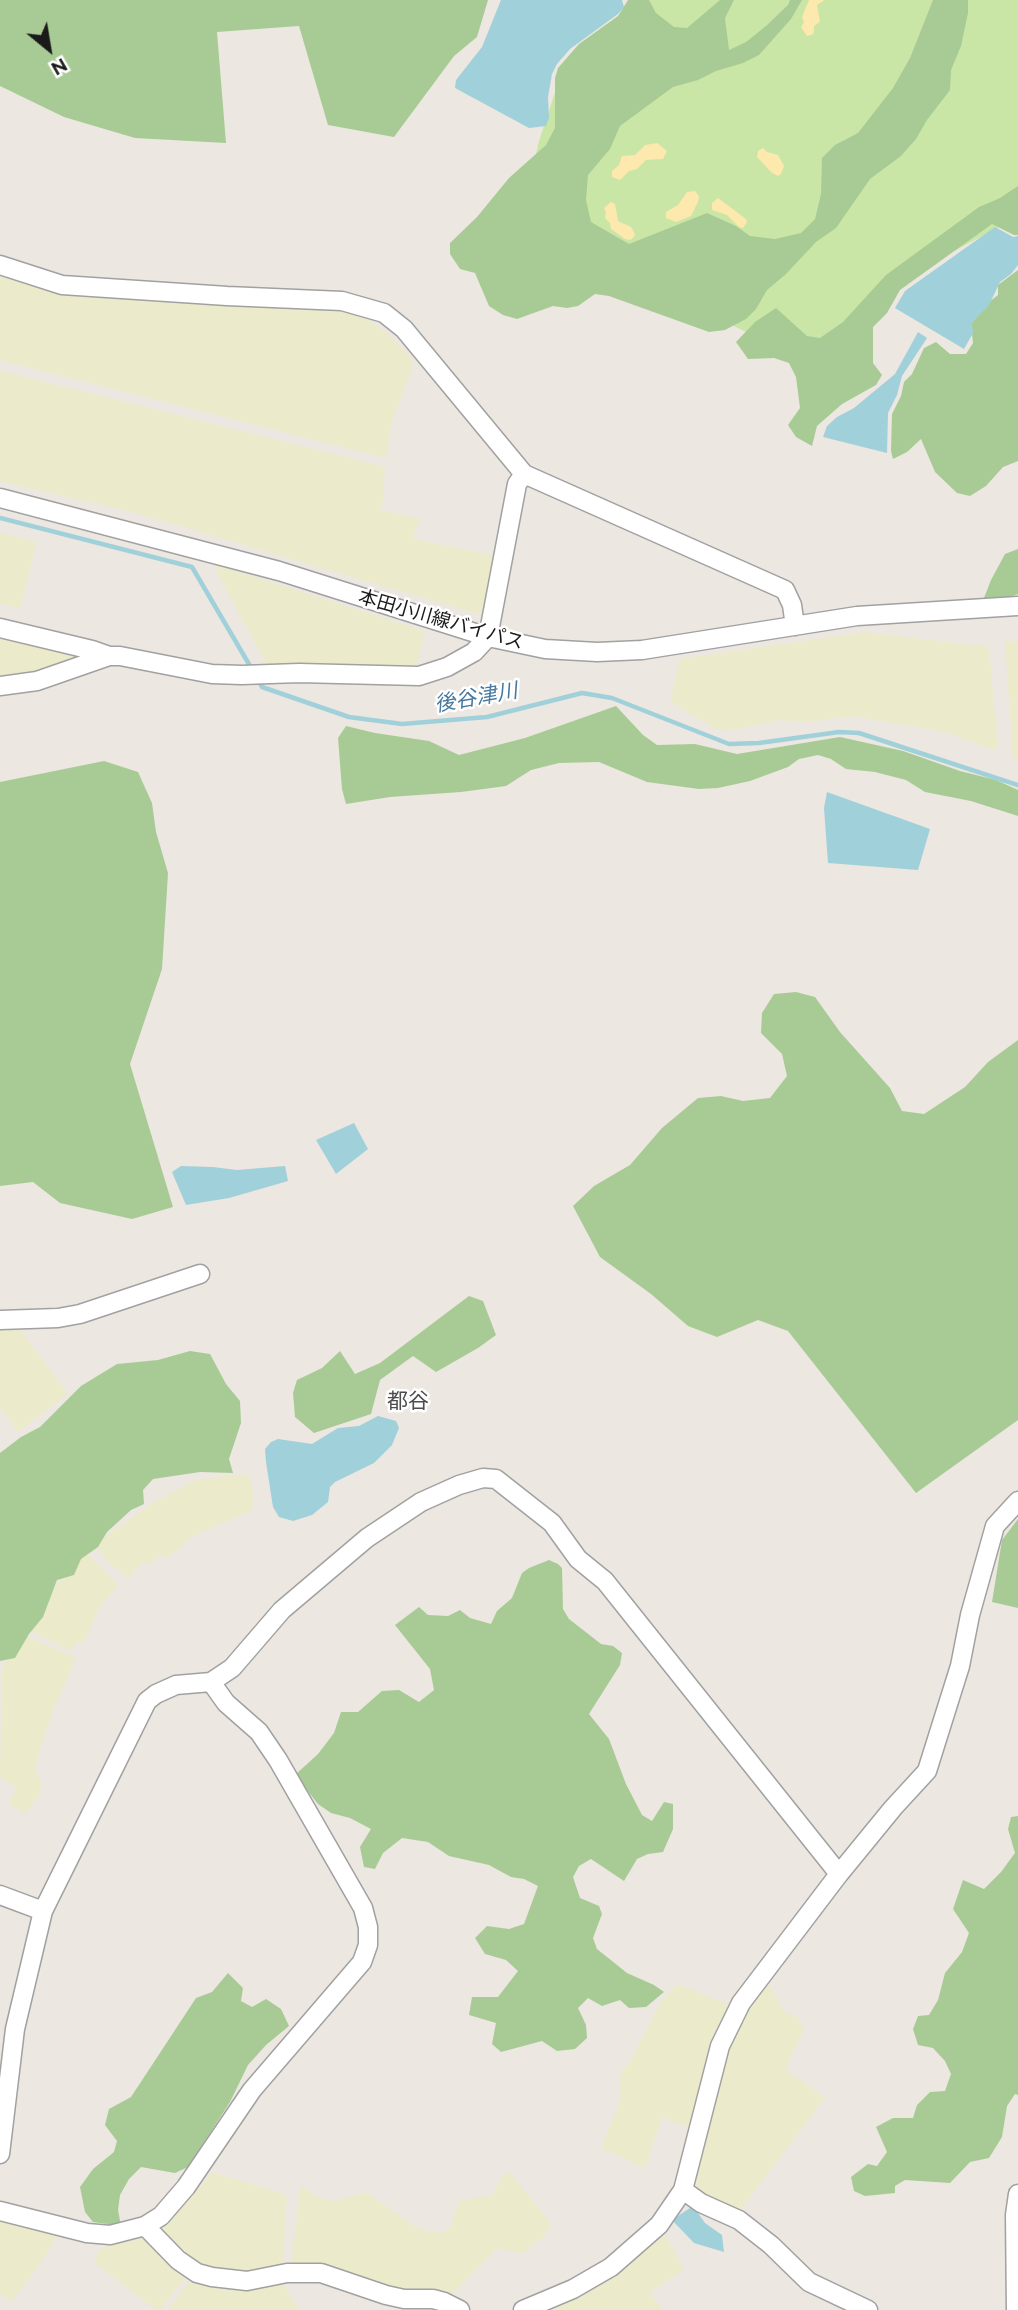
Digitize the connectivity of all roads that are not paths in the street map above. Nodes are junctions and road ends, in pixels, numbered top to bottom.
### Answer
1 (0, 265) edge
2 (524, 474) junction
3 (0, 498) edge
4 (1018, 606) edge
5 (795, 626) junction
6 (0, 628) edge
7 (488, 636) junction
8 (109, 656) junction
9 (0, 686) edge
10 (201, 1274) dead end
11 (0, 1320) edge
12 (1018, 1501) edge
13 (211, 1682) junction
14 (839, 1874) junction
15 (0, 1895) edge
16 (43, 1911) junction
17 (0, 2154) edge
18 (683, 2190) junction
19 (1018, 2194) edge
20 (0, 2211) edge
21 (145, 2226) junction
22 (460, 2310) edge
23 (523, 2310) edge
24 (868, 2310) edge
25 (1016, 2310) edge

1 - 2 street
2 - 5 street
2 - 7 street
3 - 7 street, 本田小川線バイパス
4 - 5 street, 本田小川線バイパス
5 - 7 street, 本田小川線バイパス
6 - 8 street
7 - 8 street
8 - 9 street
10 - 11 street
12 - 14 street
13 - 14 street
13 - 16 street
13 - 21 street
14 - 18 street
15 - 16 street
16 - 17 street
18 - 23 street
18 - 24 street
19 - 25 street
20 - 21 street
21 - 22 street

